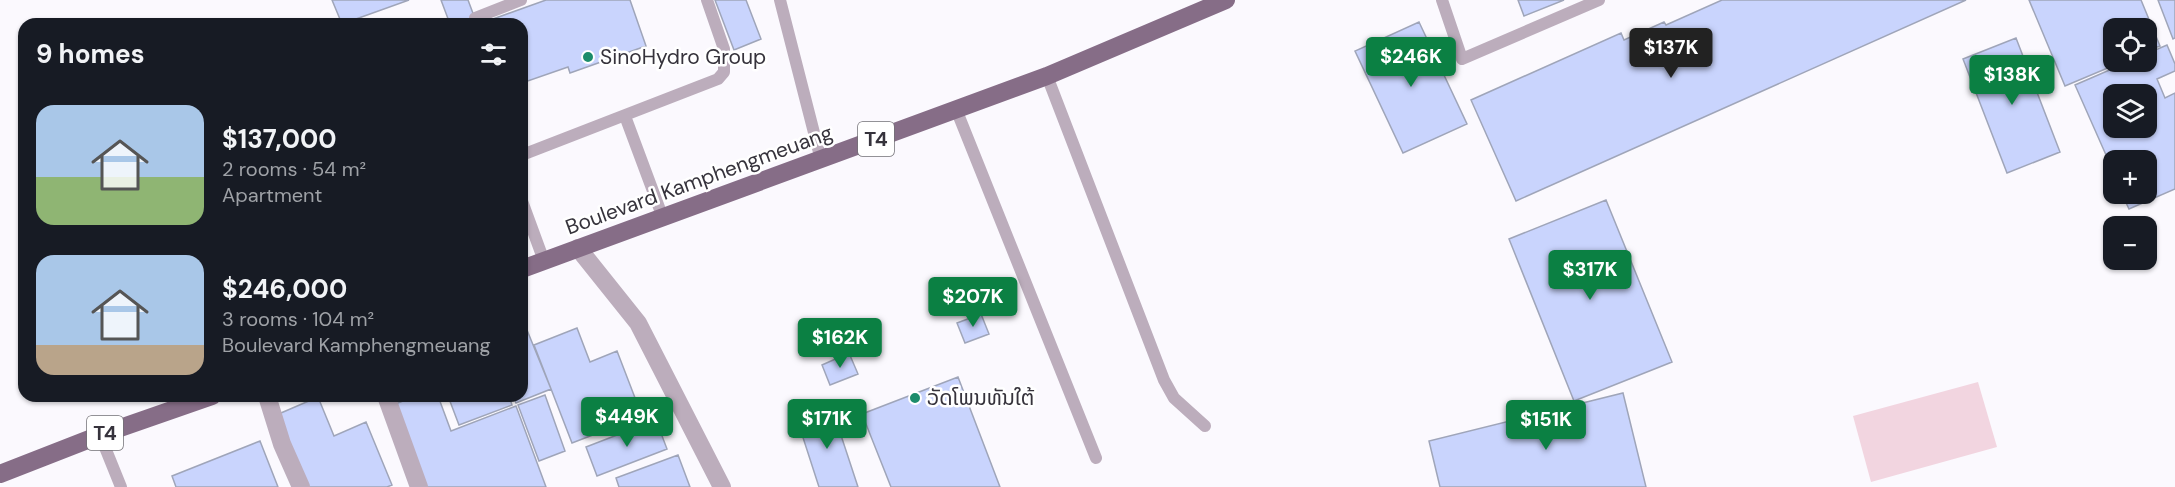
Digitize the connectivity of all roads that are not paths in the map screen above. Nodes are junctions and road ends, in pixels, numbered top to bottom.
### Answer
1 (521, 0) edge
2 (706, 0) edge
3 (780, 0) edge
4 (1226, 0) edge
5 (1442, 0) edge
6 (1599, 0) edge
7 (475, 18) dead end
8 (1047, 76) junction
9 (956, 109) junction
10 (625, 116) junction
11 (528, 153) edge
12 (821, 160) junction
13 (528, 217) edge
14 (663, 218) junction
15 (578, 248) junction
16 (544, 261) junction
17 (528, 267) edge
18 (195, 402) edge
19 (269, 402) edge
20 (388, 402) edge
21 (1204, 426) dead end
22 (100, 435) junction
23 (1096, 458) dead end
24 (0, 474) edge
25 (121, 487) edge
26 (301, 487) edge
27 (418, 487) edge
28 (722, 487) edge

1 - 7 lane
2 - 10 lane
3 - 12 lane
4 - 8 main road, Boulevard Kamphengmeuang / T4
5 - 6 lane
8 - 9 main road, Boulevard Kamphengmeuang / T4
8 - 21 lane
9 - 12 main road, Boulevard Kamphengmeuang / T4
9 - 23 lane
10 - 11 lane
10 - 14 lane
12 - 14 main road, Boulevard Kamphengmeuang / T4
13 - 16 lane
14 - 15 main road, Boulevard Kamphengmeuang / T4
15 - 16 main road, Boulevard Kamphengmeuang / T4
15 - 28 street
16 - 17 main road, Boulevard Kamphengmeuang / T4
18 - 22 main road, T4
19 - 26 street
20 - 27 street
22 - 24 main road, T4
22 - 25 lane

